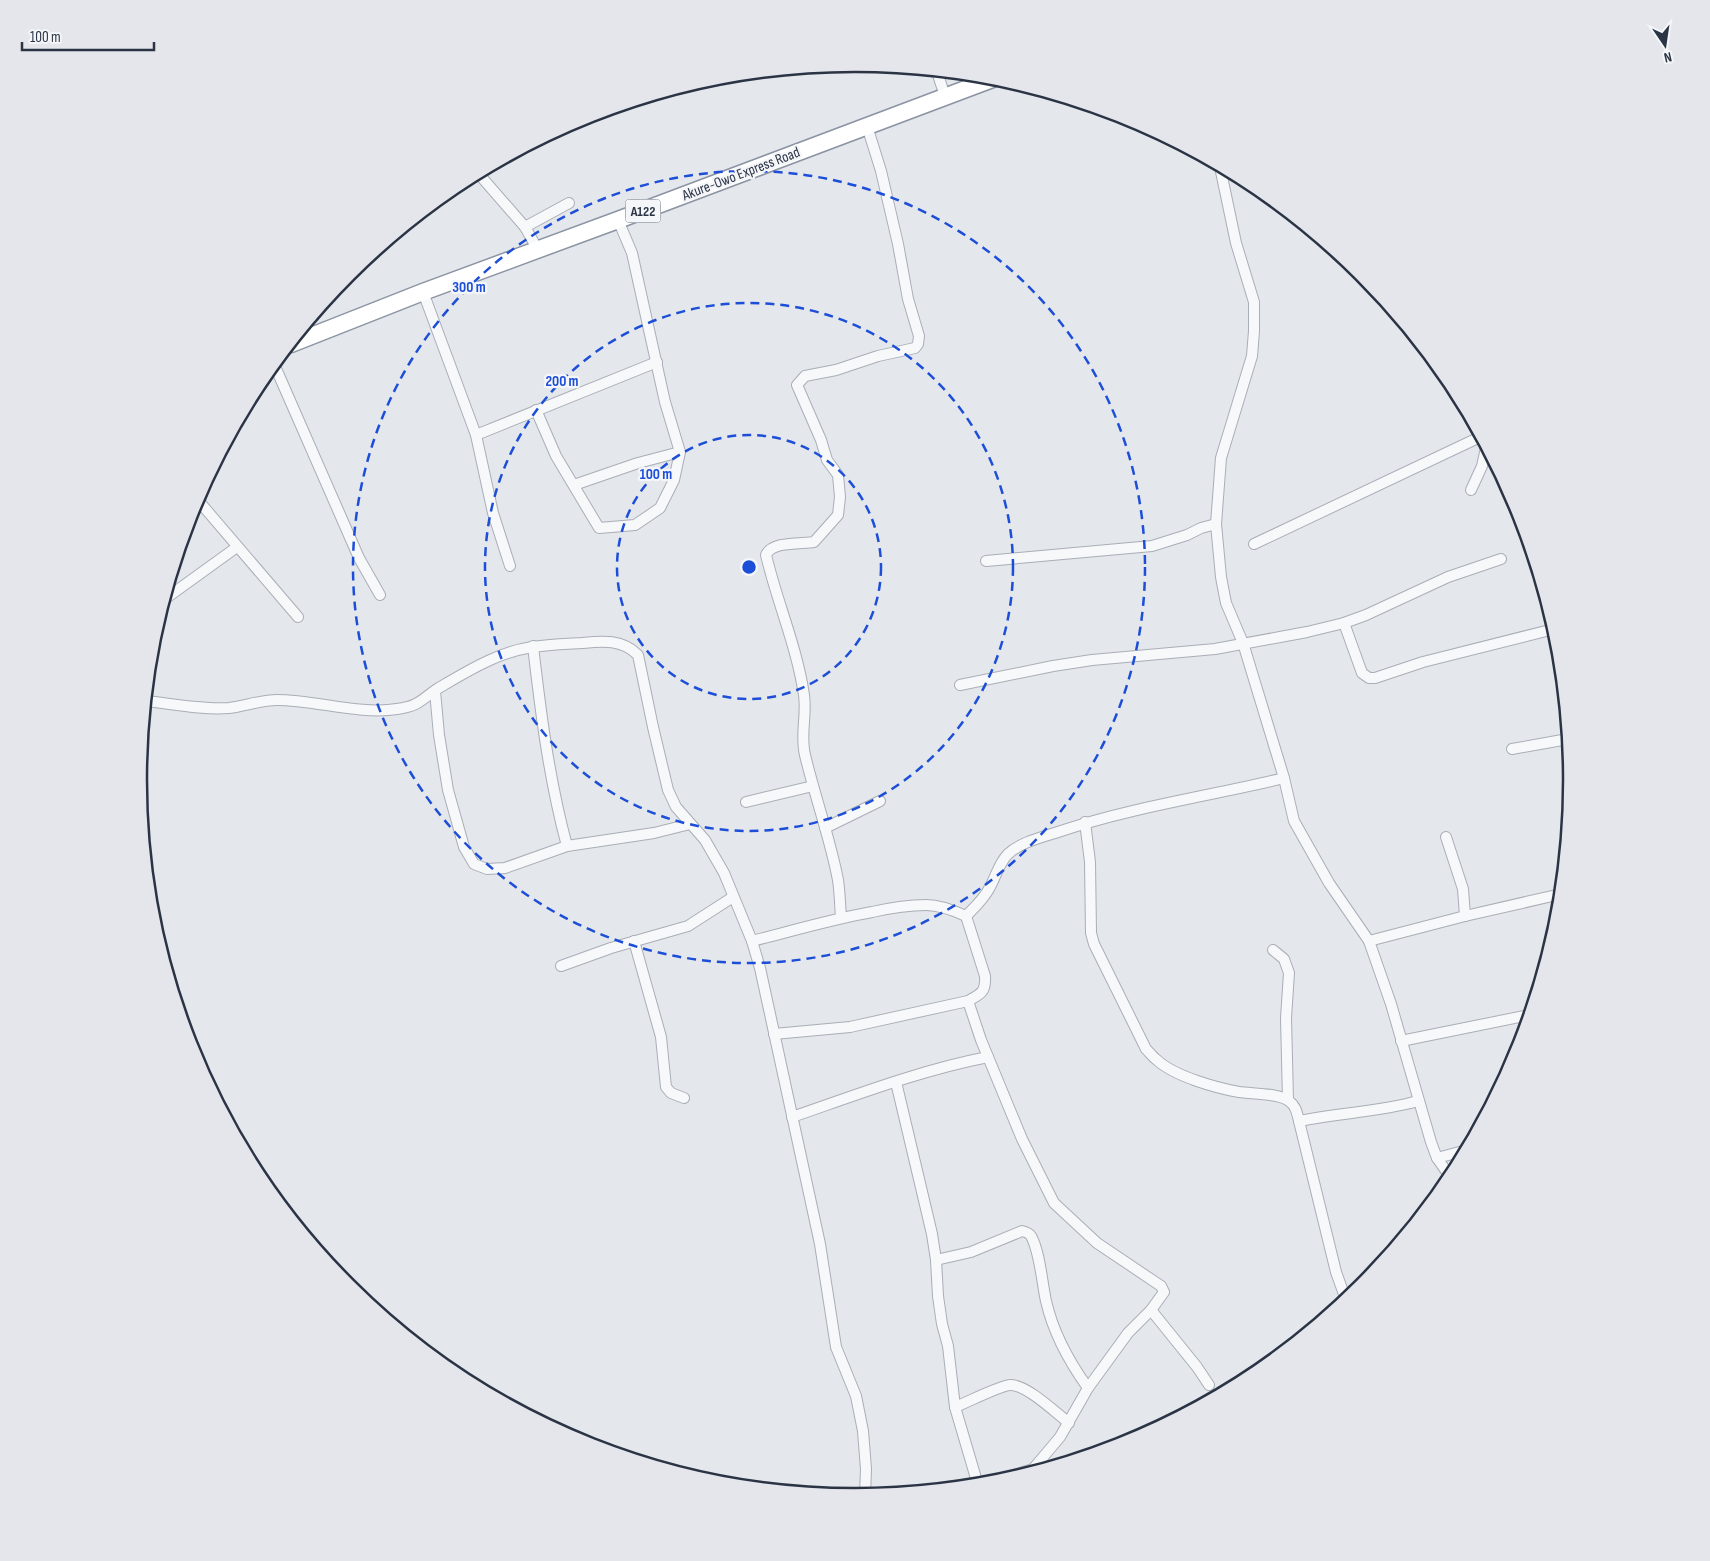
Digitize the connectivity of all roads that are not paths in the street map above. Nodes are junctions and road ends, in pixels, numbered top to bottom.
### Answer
1 (939, 78) edge
2 (979, 84) edge
3 (946, 96) junction
4 (867, 126) junction
5 (1222, 175) edge
6 (483, 179) edge
7 (569, 203) dead end
8 (618, 220) junction
9 (525, 227) junction
10 (538, 250) junction
11 (424, 292) junction
12 (300, 340) edge
13 (657, 362) junction
14 (277, 371) edge
15 (536, 410) junction
16 (476, 435) junction
17 (1475, 439) edge
18 (680, 452) junction
19 (1484, 456) edge
20 (574, 485) junction
21 (1471, 490) dead end
22 (202, 507) edge
23 (1216, 524) junction
24 (1254, 544) dead end
25 (236, 547) junction
26 (1500, 559) dead end
27 (986, 561) dead end
28 (510, 566) dead end
29 (172, 594) edge
30 (380, 595) dead end
31 (298, 617) dead end
32 (1344, 623) junction
33 (1547, 631) edge
34 (1243, 643) junction
35 (533, 646) junction
36 (960, 685) dead end
37 (435, 691) junction
38 (152, 702) edge
39 (1561, 740) edge
40 (1512, 749) dead end
41 (1284, 778) junction
42 (813, 786) junction
43 (880, 801) dead end
44 (746, 802) dead end
45 (1085, 822) junction
46 (690, 824) junction
47 (825, 828) junction
48 (1446, 837) dead end
49 (567, 846) junction
50 (1553, 896) edge
51 (733, 897) junction
52 (966, 916) junction
53 (1465, 916) junction
54 (841, 918) junction
55 (634, 941) junction
56 (752, 941) junction
57 (1368, 941) junction
58 (1273, 950) dead end
59 (561, 966) dead end
60 (968, 1001) junction
61 (1522, 1015) edge
62 (774, 1034) junction
63 (1401, 1041) junction
64 (988, 1058) junction
65 (896, 1082) junction
66 (684, 1098) dead end
67 (1288, 1100) junction
68 (1418, 1101) junction
69 (792, 1117) junction
70 (1299, 1121) junction
71 (1457, 1153) edge
72 (1437, 1158) junction
73 (1446, 1171) edge
74 (936, 1260) junction
75 (1343, 1293) edge
76 (1151, 1310) junction
77 (1209, 1385) dead end
78 (1088, 1388) junction
79 (955, 1408) junction
80 (1069, 1423) junction
81 (1039, 1464) edge
82 (976, 1478) edge
83 (865, 1488) edge

1 - 3 street
2 - 3 highway, Akure-Owo Express Road / A122
3 - 4 highway, Akure-Owo Express Road / A122
4 - 8 highway, Akure-Owo Express Road / A122
4 - 42 street
5 - 23 street
6 - 9 street
7 - 9 street
8 - 10 highway, Akure-Owo Express Road / A122
8 - 13 street
9 - 10 street
10 - 11 highway, Akure-Owo Express Road / A122
11 - 12 highway, Akure-Owo Express Road / A122
11 - 16 street
13 - 15 street
13 - 18 street
14 - 30 street
15 - 16 street
15 - 20 street
16 - 28 street
17 - 24 street
18 - 20 street
18 - 20 street
19 - 21 street
22 - 25 street
23 - 27 street
23 - 34 street
25 - 29 street
25 - 31 street
26 - 32 street
32 - 33 street
32 - 34 street
34 - 36 street
34 - 41 street
35 - 37 street
35 - 46 street
35 - 49 street
37 - 38 street
37 - 49 street
39 - 40 street
41 - 45 street
41 - 57 street
42 - 44 street
42 - 47 street
43 - 47 street
45 - 52 street
45 - 67 street
46 - 49 street
46 - 51 street
47 - 54 street
48 - 53 street
50 - 53 street
51 - 55 street
51 - 56 street
52 - 54 street
52 - 60 street
53 - 57 street
54 - 56 street
55 - 59 street
55 - 66 street
56 - 62 street
57 - 63 street
58 - 67 street
60 - 62 street
60 - 64 street
61 - 63 street
62 - 69 street
63 - 68 street
64 - 65 street
64 - 76 street
65 - 69 street
65 - 74 street
67 - 70 street
68 - 70 street
68 - 72 street
69 - 83 street
70 - 75 street
71 - 72 street
72 - 73 street
74 - 78 street
74 - 79 street
76 - 77 street
76 - 78 street
78 - 80 street
79 - 80 street
79 - 82 street
80 - 81 street

